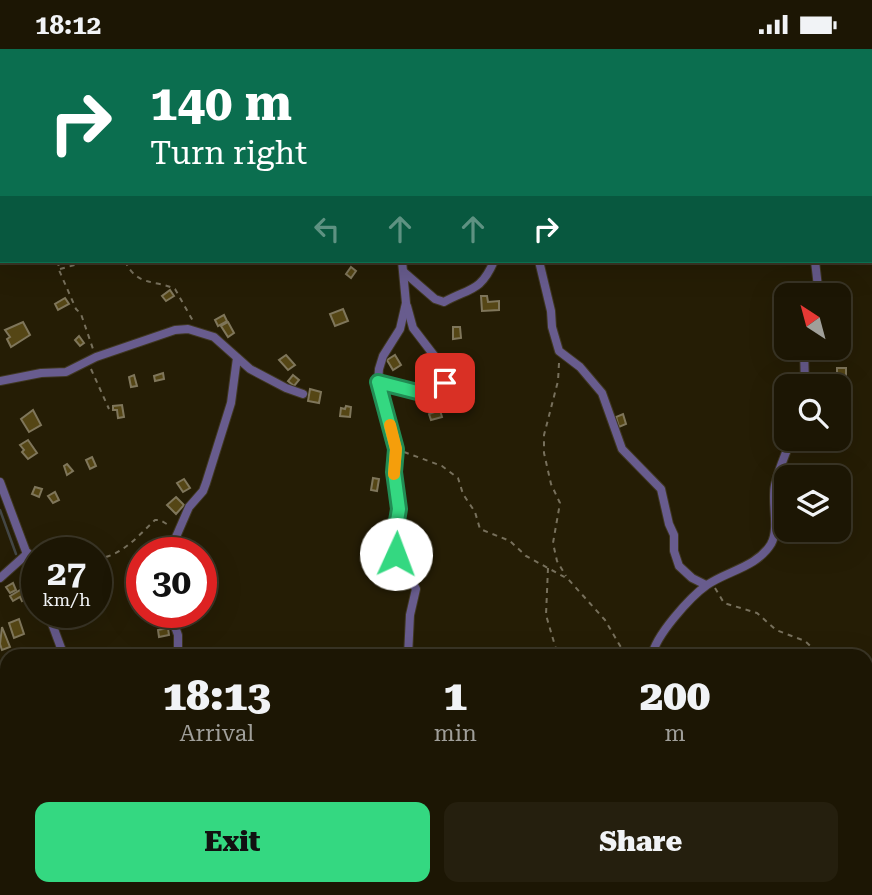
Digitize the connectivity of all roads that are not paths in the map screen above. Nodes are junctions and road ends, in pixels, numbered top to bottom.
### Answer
1 (402, 263) edge
2 (493, 263) edge
3 (539, 263) edge
4 (816, 263) edge
5 (405, 273) junction
6 (818, 283) edge
7 (406, 303) junction
8 (237, 358) junction
9 (0, 381) edge
10 (378, 382) junction
11 (303, 394) dead end
12 (787, 451) edge
13 (0, 482) edge
14 (22, 537) edge
15 (175, 537) edge
16 (21, 559) edge
17 (0, 578) edge
18 (709, 584) junction
19 (54, 628) edge
20 (175, 628) edge
21 (61, 649) edge
22 (178, 649) edge
23 (408, 649) edge
24 (654, 649) edge

1 - 5 street
2 - 5 street
3 - 18 street
4 - 6 street
5 - 7 street
7 - 10 street
7 - 10 street
8 - 9 street
8 - 11 street
8 - 15 street
10 - 23 street
12 - 18 street
13 - 14 street
16 - 17 street
18 - 24 street
19 - 21 street
20 - 22 street

